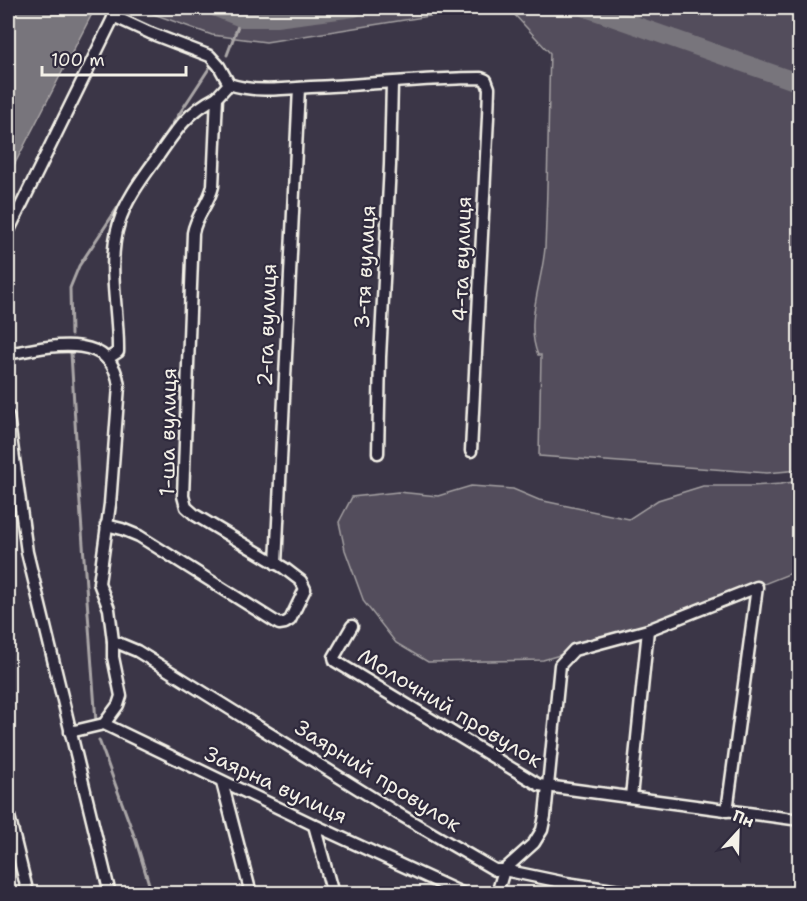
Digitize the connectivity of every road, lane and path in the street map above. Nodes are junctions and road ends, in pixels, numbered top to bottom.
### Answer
1 (115, 12) edge
2 (392, 83) junction
3 (229, 84) junction
4 (298, 88) junction
5 (217, 97) junction
6 (8, 232) edge
7 (8, 354) edge
8 (107, 359) junction
9 (8, 416) edge
10 (471, 451) dead end
11 (378, 453) dead end
12 (106, 525) junction
13 (276, 564) junction
14 (352, 626) dead end
15 (648, 630) junction
16 (113, 641) junction
17 (104, 724) junction
18 (70, 732) junction
19 (222, 782) junction
20 (548, 785) junction
21 (631, 797) junction
22 (727, 811) junction
23 (8, 812) edge
24 (800, 820) edge
25 (314, 825) junction
26 (504, 870) junction
27 (27, 894) edge
28 (110, 894) edge
29 (251, 894) edge
30 (333, 894) edge
31 (464, 894) edge
32 (497, 894) edge
33 (640, 894) edge

1 - 3 street
1 - 6 street
2 - 4 street
2 - 10 street, 4-та вулиця
2 - 11 street, 3-тя вулиця
3 - 4 street
3 - 5 street
4 - 13 street, 2-га вулиця
5 - 8 street
5 - 13 street, 1-ша вулиця
7 - 8 street
8 - 12 street
9 - 18 street
12 - 13 street, 1-ша вулиця
12 - 16 street
14 - 20 street, Молочний провулок
15 - 20 street
15 - 21 street
15 - 22 street
16 - 17 street
16 - 26 street, Заярний провулок
17 - 18 street
17 - 19 street, Заярна вулиця
18 - 28 street
19 - 25 street, Заярна вулиця
19 - 29 street
20 - 21 street, Молочний провулок
20 - 26 street
21 - 22 street, Молочний провулок
22 - 24 street, Молочний провулок
23 - 27 street
25 - 30 street
25 - 31 street, Заярна вулиця
26 - 32 street
26 - 33 street, Заярний провулок

